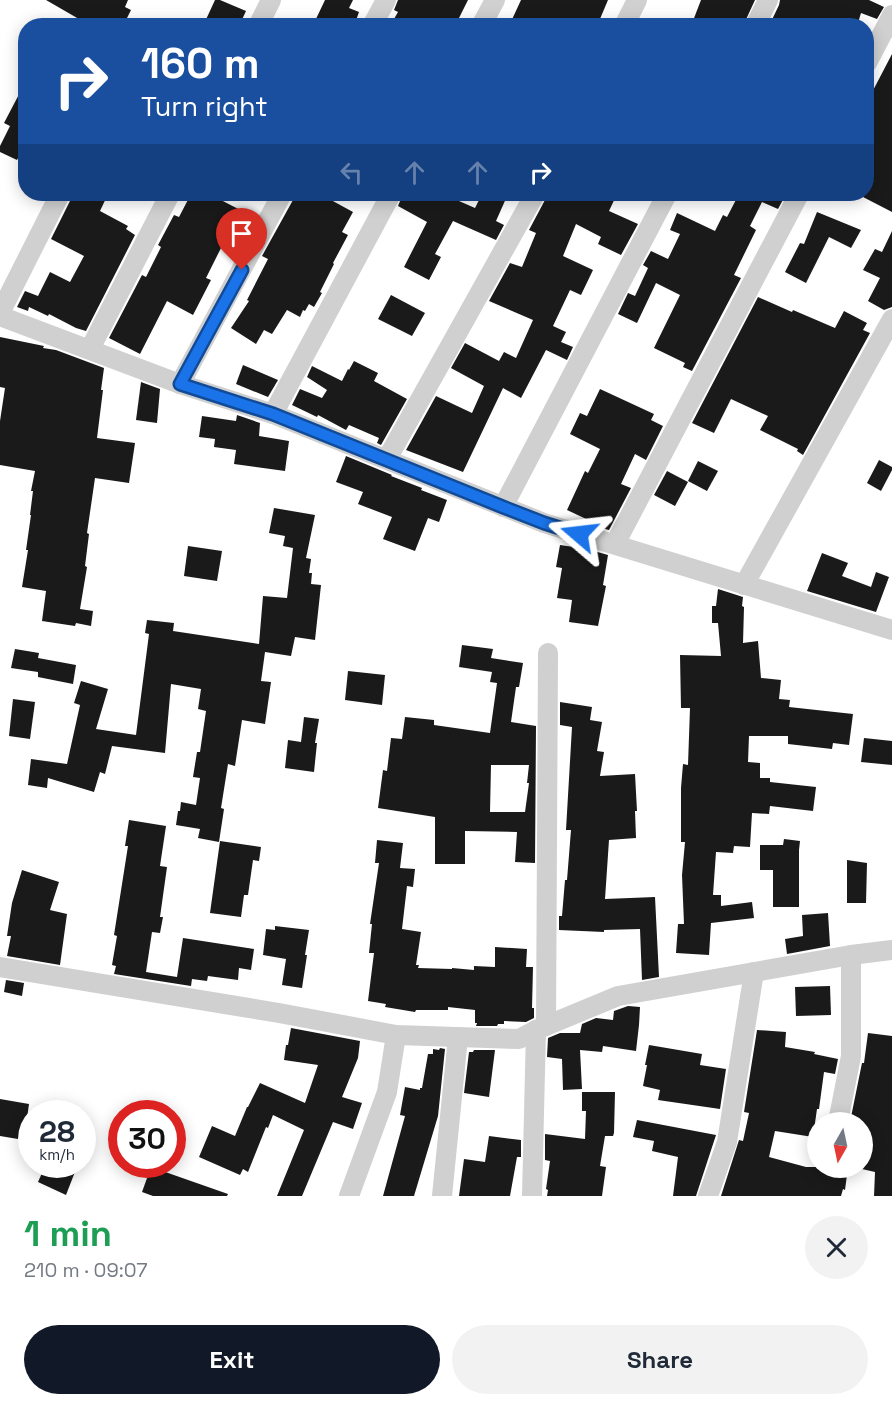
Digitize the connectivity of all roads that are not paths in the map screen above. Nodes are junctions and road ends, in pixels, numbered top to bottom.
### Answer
1 (271, 0) edge
2 (386, 0) edge
3 (495, 0) edge
4 (637, 0) edge
5 (768, 0) edge
6 (892, 15) edge
7 (262, 18) edge
8 (376, 18) edge
9 (485, 18) edge
10 (628, 18) edge
11 (759, 18) edge
12 (874, 50) edge
13 (57, 201) edge
14 (166, 201) edge
15 (278, 201) edge
16 (387, 201) edge
17 (531, 201) edge
18 (663, 201) edge
19 (795, 201) edge
20 (0, 315) edge
21 (892, 319) edge
22 (90, 350) junction
23 (180, 384) junction
24 (273, 414) junction
25 (387, 459) junction
26 (503, 507) junction
27 (615, 544) junction
28 (744, 585) junction
29 (892, 630) edge
30 (548, 653) dead end
31 (892, 950) edge
32 (851, 955) junction
33 (0, 967) edge
34 (754, 972) junction
35 (541, 1028) junction
36 (396, 1035) junction
37 (458, 1038) junction
38 (840, 1112) edge
39 (349, 1196) edge
40 (442, 1196) edge
41 (532, 1196) edge
42 (708, 1196) edge

1 - 7 street
2 - 8 street
3 - 9 street
4 - 10 street
5 - 11 street
6 - 12 street
13 - 20 street
14 - 22 street
15 - 23 street
16 - 24 street
17 - 25 street
18 - 26 street
19 - 27 street
20 - 22 street
21 - 28 street
22 - 23 street
23 - 24 street
24 - 25 street
25 - 26 street
26 - 27 street
27 - 28 street
28 - 29 street
30 - 35 street
31 - 32 street
32 - 34 street
32 - 38 street
33 - 36 street
34 - 35 street
34 - 42 street
35 - 37 street
35 - 41 street
36 - 37 street
36 - 39 street
37 - 40 street

